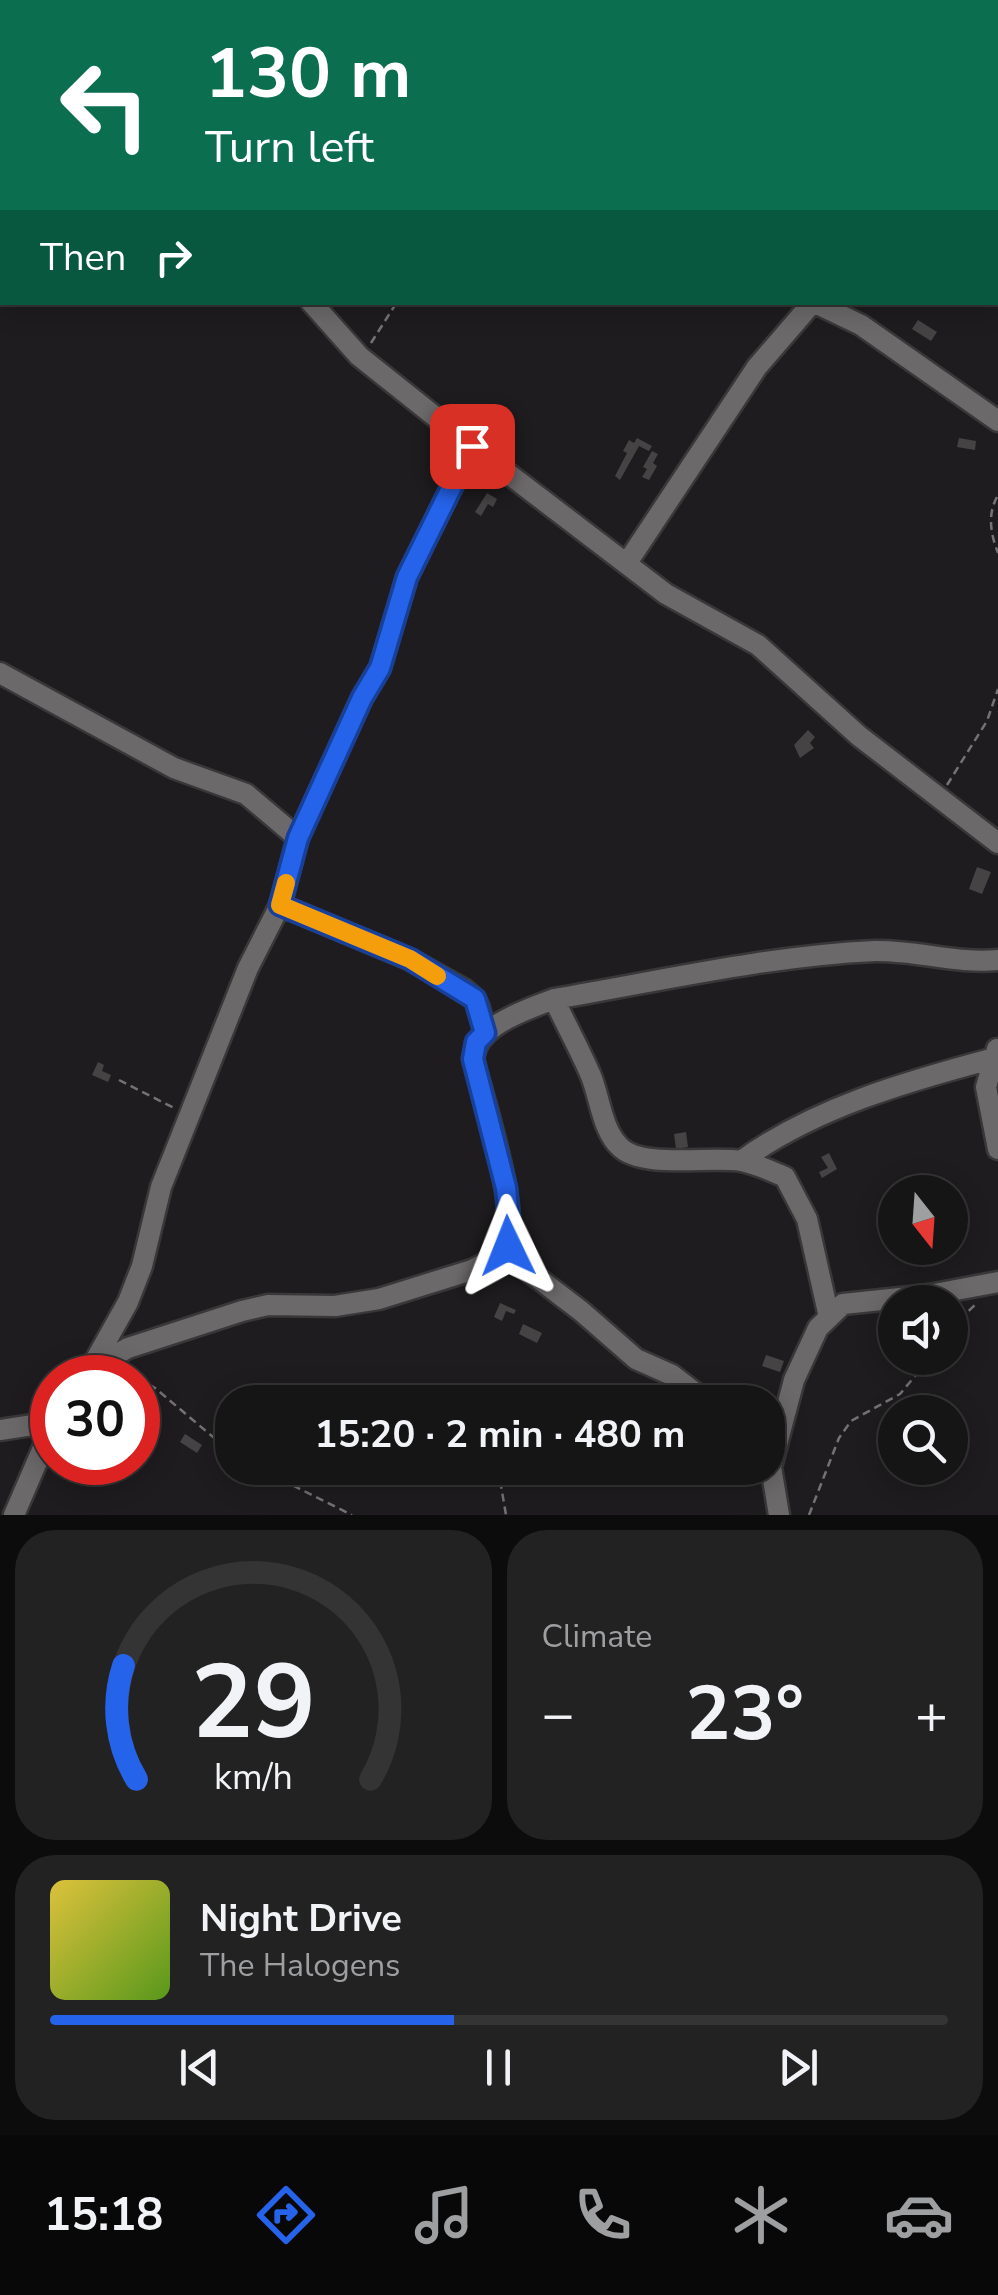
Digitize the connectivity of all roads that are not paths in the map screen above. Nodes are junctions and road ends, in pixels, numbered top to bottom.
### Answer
1 (313, 305) edge
2 (807, 305) edge
3 (811, 305) edge
4 (998, 421) edge
5 (472, 446) junction
6 (627, 563) junction
7 (0, 673) edge
8 (298, 838) junction
9 (998, 843) edge
10 (280, 905) junction
11 (998, 960) edge
12 (554, 999) junction
13 (485, 1033) junction
14 (995, 1053) edge
15 (998, 1149) edge
16 (741, 1161) junction
17 (505, 1253) junction
18 (996, 1282) edge
19 (829, 1317) junction
20 (97, 1355) edge
21 (117, 1355) edge
22 (685, 1385) edge
23 (785, 1412) edge
24 (30, 1427) edge
25 (0, 1430) edge
26 (30, 1477) edge
27 (774, 1485) edge
28 (14, 1515) edge
29 (779, 1515) edge

1 - 5 street
2 - 6 street
3 - 4 street
5 - 6 street
5 - 8 street
6 - 9 street
7 - 8 street
8 - 10 street
10 - 13 street
10 - 20 street
11 - 12 street
12 - 13 street
12 - 16 street
13 - 17 street
14 - 15 street
14 - 16 street
16 - 19 street
17 - 21 street
17 - 22 street
18 - 19 street
19 - 23 street
24 - 25 street
26 - 28 street
27 - 29 street

